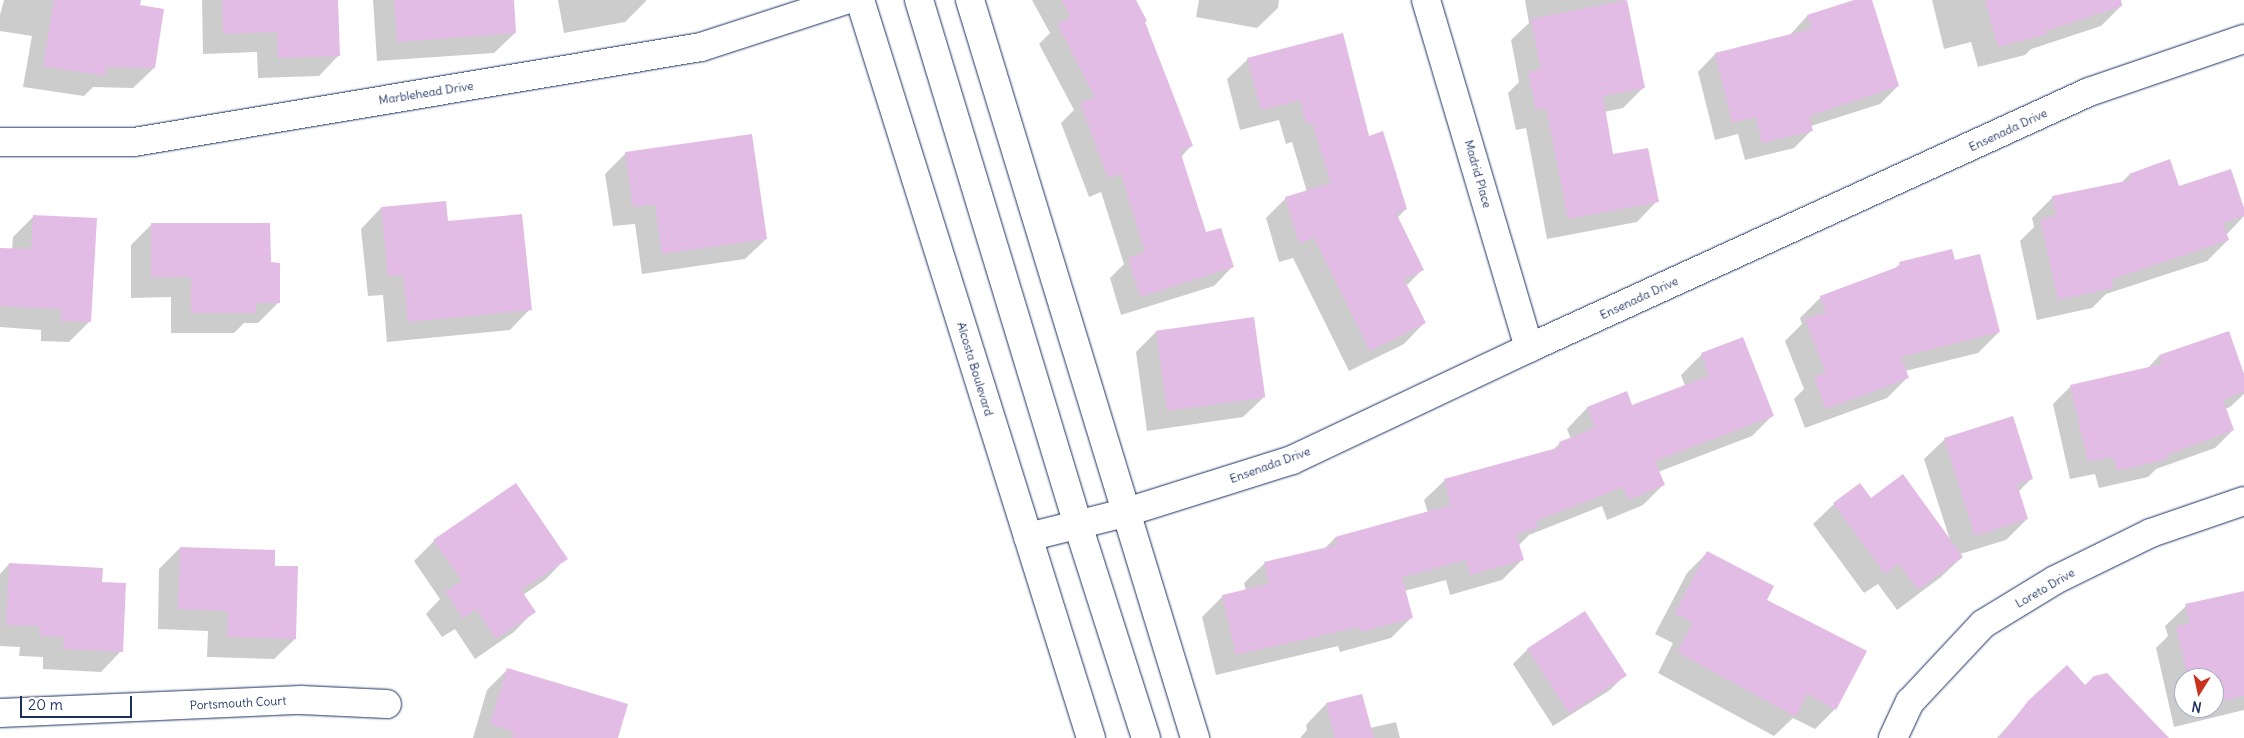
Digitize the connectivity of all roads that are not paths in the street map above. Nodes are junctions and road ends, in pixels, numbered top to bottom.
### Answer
1 (846, 0) edge
2 (860, 0) edge
3 (919, 0) edge
4 (970, 0) edge
5 (1426, 0) edge
6 (2244, 39) edge
7 (0, 142) edge
8 (1529, 348) junction
9 (2244, 501) edge
10 (1124, 514) junction
11 (1078, 525) junction
12 (1028, 537) junction
13 (387, 704) dead end
14 (0, 713) edge
15 (1091, 738) edge
16 (1146, 738) edge
17 (1194, 738) edge
18 (1893, 738) edge

1 - 7 street, Marblehead Drive
2 - 12 street, Alcosta Boulevard
3 - 11 street
4 - 10 street
5 - 8 street, Madrid Place
6 - 8 street, Ensenada Drive
8 - 10 street, Ensenada Drive
9 - 18 street, Loreto Drive
10 - 11 street, Ensenada Drive
10 - 17 street
11 - 12 street, Ensenada Drive
11 - 16 street
12 - 15 street, Alcosta Boulevard
13 - 14 street, Portsmouth Court

